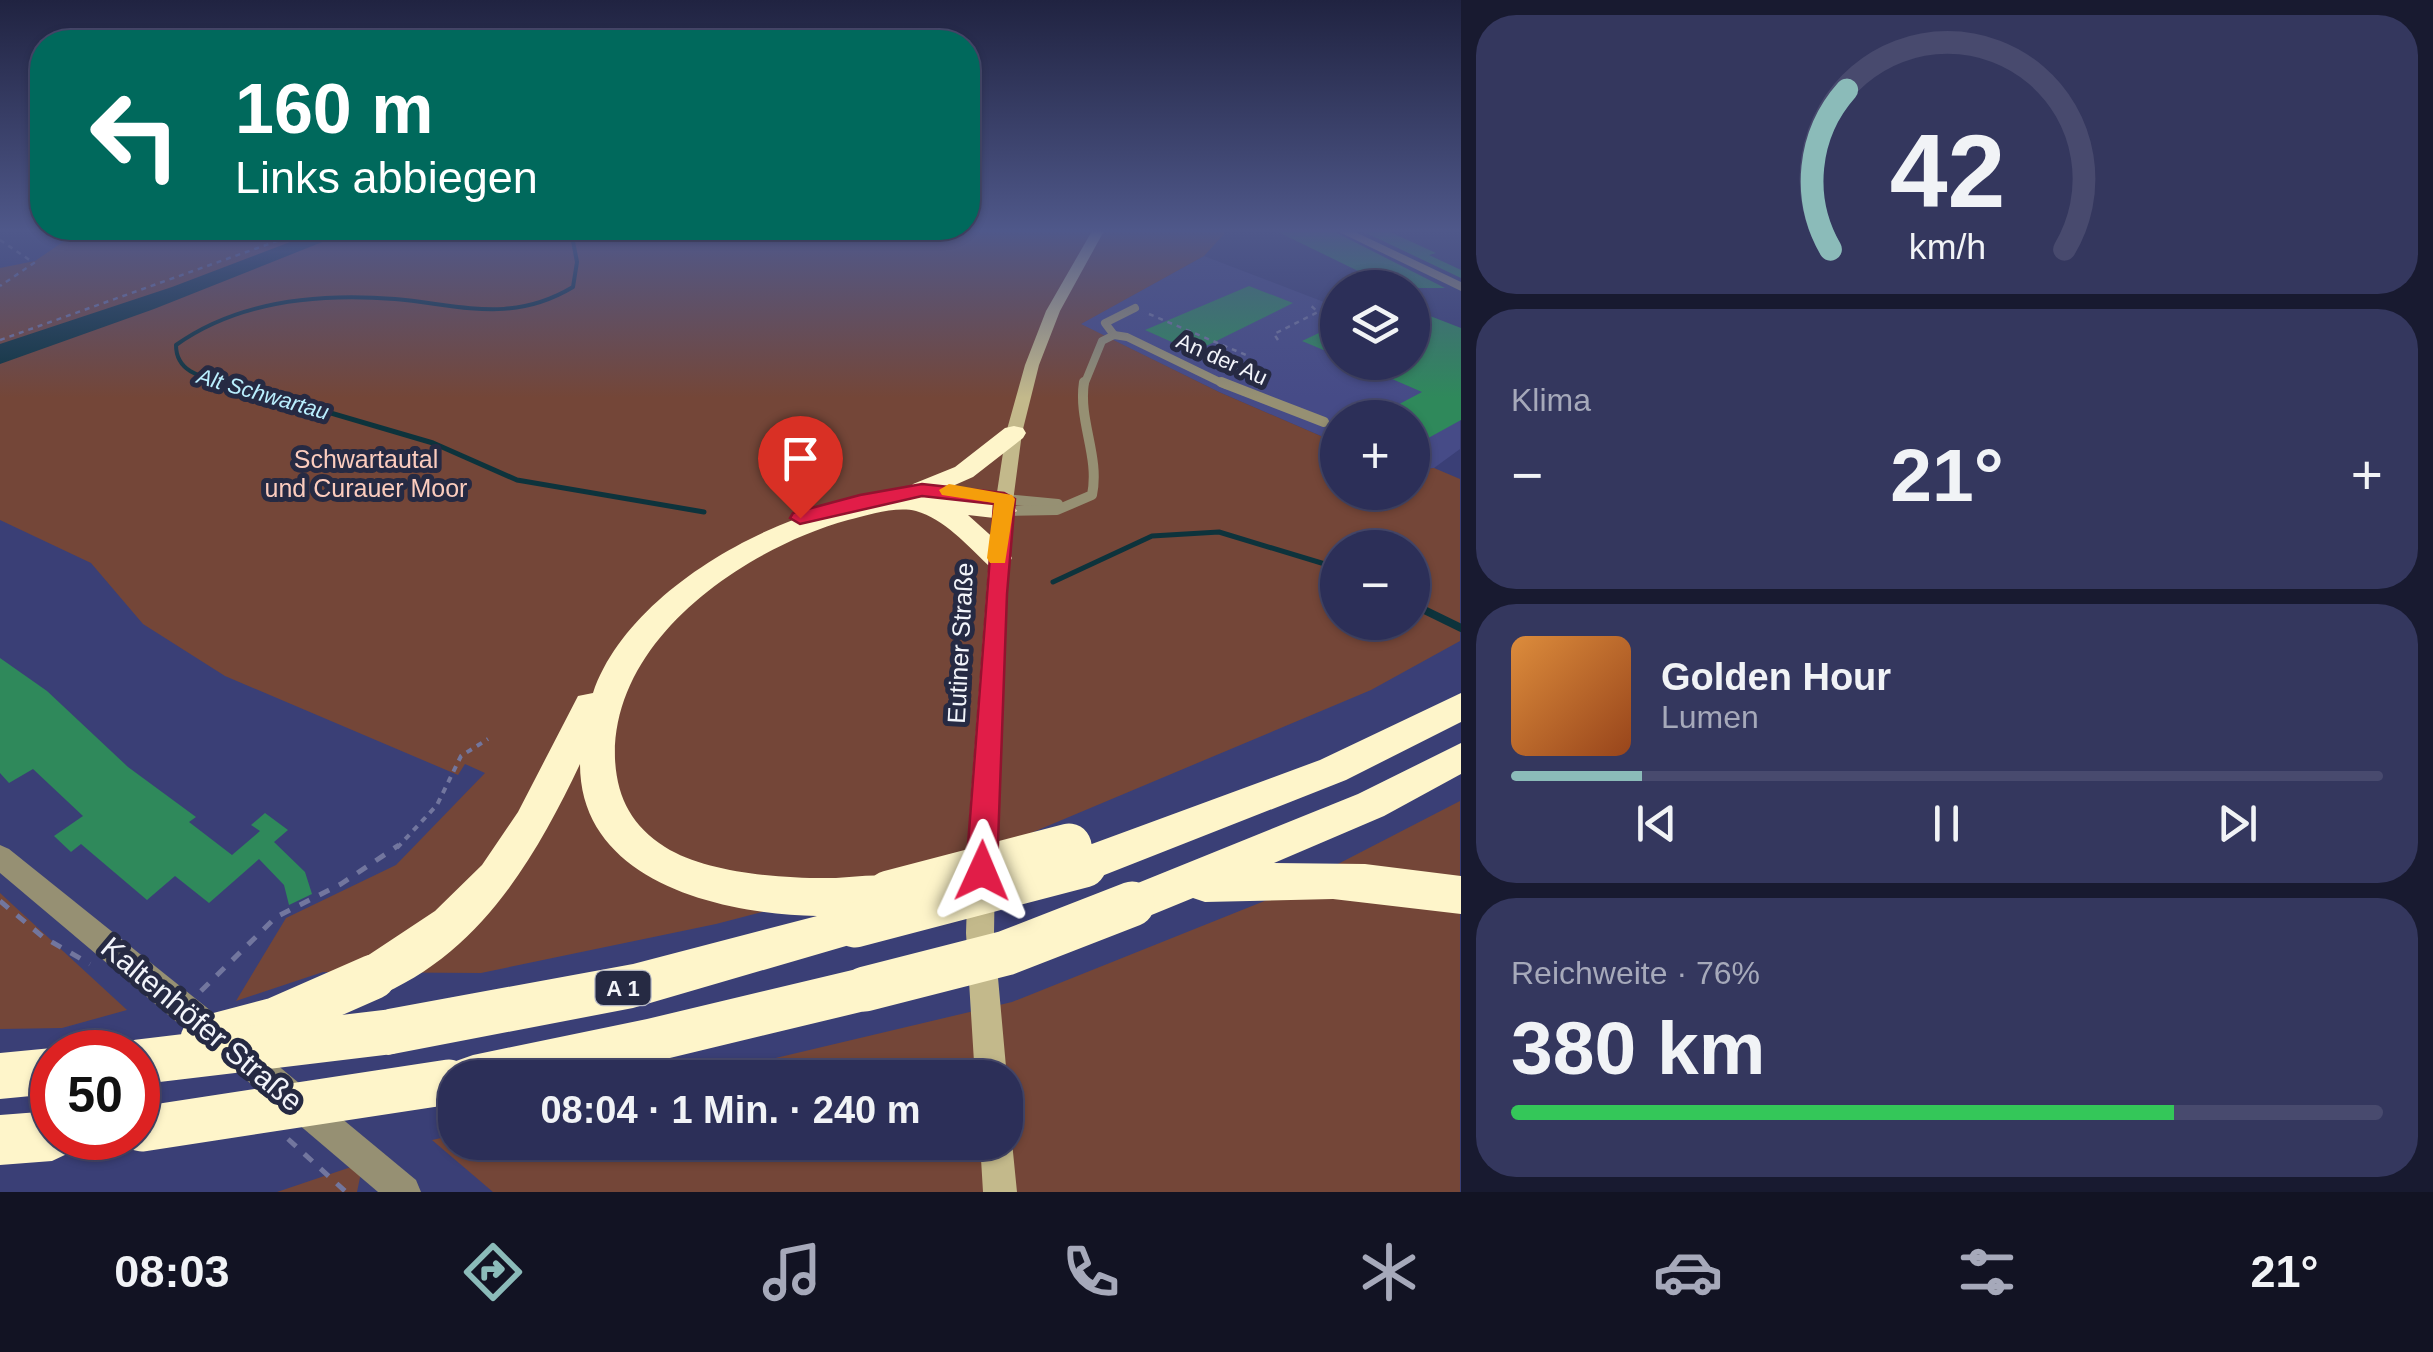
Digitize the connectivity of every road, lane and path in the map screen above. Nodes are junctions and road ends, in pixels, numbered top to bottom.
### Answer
1 (149, 287) edge
2 (1067, 287) edge
3 (1308, 303) dead end
4 (1135, 308) joint
5 (1114, 335) junction
6 (0, 340) edge
7 (1278, 340) dead end
8 (1246, 355) dead end
9 (1320, 421) edge
10 (1014, 433) junction
11 (918, 497) junction
12 (1004, 505) junction
13 (998, 558) junction
14 (1460, 706) edge
15 (488, 739) dead end
16 (1460, 757) edge
17 (1076, 855) junction
18 (0, 857) edge
19 (1177, 886) junction
20 (1460, 895) edge
21 (0, 901) edge
22 (103, 975) dead end
23 (184, 1008) junction
24 (160, 1054) edge
25 (160, 1058) edge
26 (558, 1060) edge
27 (990, 1060) edge
28 (30, 1073) edge
29 (0, 1076) edge
30 (438, 1083) edge
31 (160, 1126) edge
32 (30, 1138) edge
33 (0, 1140) edge
34 (997, 1160) edge
35 (404, 1192) edge
36 (1000, 1192) edge

1 - 6 path
2 - 10 main road, Eutiner Straße
3 - 7 path
4 - 5 lane
4 - 8 path
5 - 9 lane, An der Au
5 - 12 lane
10 - 11 highway
10 - 12 main road, Eutiner Straße
11 - 12 highway
11 - 13 highway
11 - 17 highway, bridge
11 - 24 highway, bridge
12 - 13 main road, Eutiner Straße
13 - 27 main road, Eutiner Straße
14 - 17 highway, A 1
15 - 23 path
16 - 19 highway, A 1
17 - 25 highway, A 1, bridge
18 - 23 street, Kaltenhöfer Straße
19 - 20 highway
19 - 26 highway, A 1, bridge
21 - 22 path
23 - 35 street, Kaltenhöfer Straße
28 - 29 highway
30 - 31 highway, A 1, bridge
32 - 33 highway
34 - 36 main road

